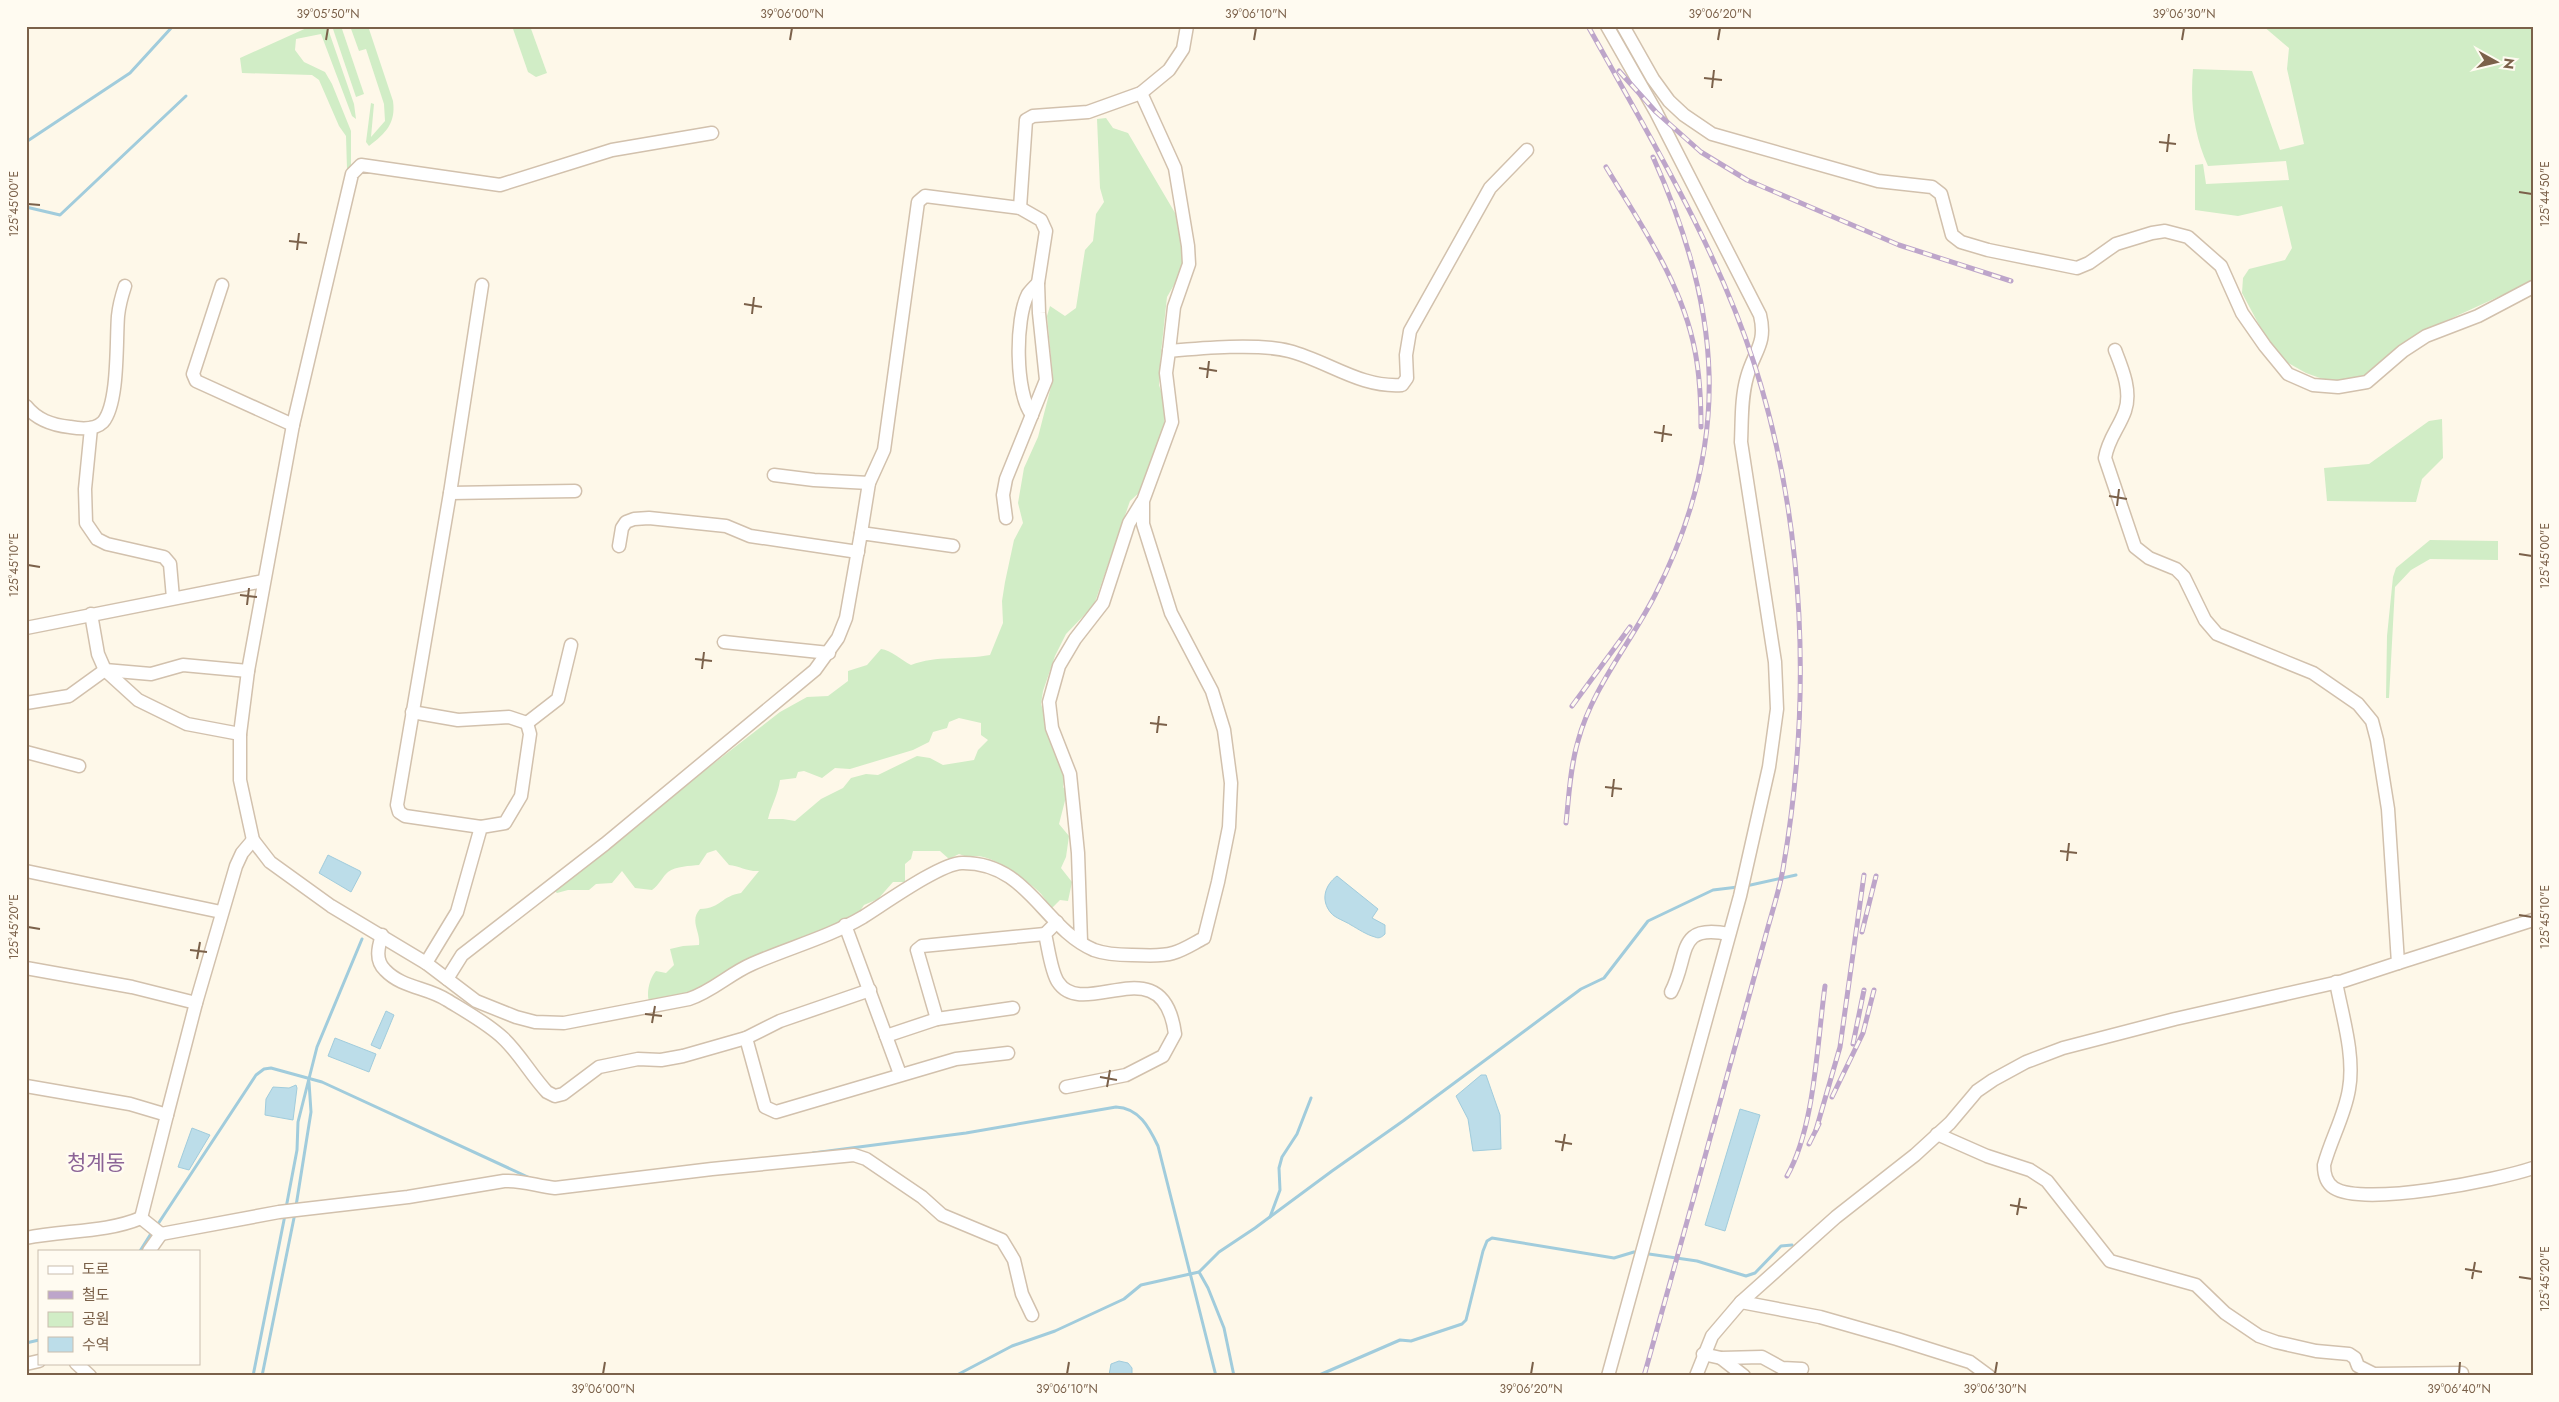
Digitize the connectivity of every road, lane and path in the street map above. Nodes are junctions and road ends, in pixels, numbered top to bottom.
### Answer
1 (1187, 26) edge
2 (1607, 26) edge
3 (1623, 26) edge
4 (1141, 93) junction
5 (712, 133) dead end
6 (1527, 150) dead end
7 (1020, 208) junction
8 (1038, 282) junction
9 (222, 285) dead end
10 (482, 285) dead end
11 (125, 286) dead end
12 (2533, 287) edge
13 (2115, 350) dead end
14 (1170, 351) junction
15 (26, 406) edge
16 (1032, 416) junction
17 (293, 426) junction
18 (91, 428) junction
19 (774, 475) dead end
20 (869, 483) junction
21 (575, 491) dead end
22 (450, 493) junction
23 (1143, 501) junction
24 (1006, 518) dead end
25 (861, 534) junction
26 (619, 546) dead end
27 (953, 546) dead end
28 (858, 552) junction
29 (263, 581) junction
30 (173, 598) junction
31 (91, 614) junction
32 (26, 628) edge
33 (724, 642) dead end
34 (571, 645) dead end
35 (829, 653) junction
36 (106, 670) junction
37 (248, 671) junction
38 (26, 703) edge
39 (412, 712) junction
40 (527, 723) junction
41 (240, 734) junction
42 (26, 752) edge
43 (79, 766) dead end
44 (480, 827) junction
45 (252, 840) junction
46 (26, 871) edge
47 (222, 912) junction
48 (2533, 920) edge
49 (1057, 922) junction
50 (845, 925) junction
51 (1045, 934) junction
52 (1730, 934) junction
53 (382, 935) junction
54 (1081, 942) junction
55 (426, 963) junction
56 (2398, 963) junction
57 (26, 968) edge
58 (447, 979) junction
59 (2336, 982) junction
60 (870, 990) junction
61 (1671, 992) dead end
62 (196, 1003) junction
63 (1013, 1008) dead end
64 (937, 1019) junction
65 (886, 1036) junction
66 (746, 1038) junction
67 (1008, 1053) dead end
68 (900, 1074) junction
69 (26, 1086) edge
70 (1066, 1088) dead end
71 (167, 1115) junction
72 (1938, 1134) junction
73 (2533, 1168) edge
74 (153, 1228) junction
75 (26, 1238) edge
76 (149, 1250) edge
77 (1741, 1302) junction
78 (1032, 1315) dead end
79 (1703, 1354) junction
80 (1721, 1358) junction
81 (77, 1364) edge
82 (1802, 1369) dead end
83 (2462, 1373) dead end
84 (90, 1376) edge
85 (1608, 1376) edge
86 (1696, 1376) edge
87 (1744, 1376) edge
88 (1989, 1376) edge

1 - 4 street
2 - 52 street
3 - 12 street
4 - 7 street
4 - 14 street
5 - 17 street
6 - 14 street
7 - 8 street
7 - 20 street
8 - 16 street
8 - 16 street
9 - 17 street
10 - 22 street
11 - 18 street
13 - 56 street
14 - 23 street
15 - 18 street
16 - 24 street
17 - 29 street
18 - 30 street
19 - 20 street
20 - 25 street
21 - 22 street
22 - 39 street
23 - 54 street
23 - 54 street
25 - 27 street
25 - 28 street
26 - 28 street
28 - 35 street
29 - 30 street
29 - 37 street
30 - 31 street
31 - 32 street
31 - 36 street
33 - 35 street
34 - 40 street
35 - 58 street
36 - 37 street
36 - 38 street
36 - 41 street
37 - 41 street
39 - 40 street
39 - 44 street
40 - 44 street
41 - 45 street
42 - 43 street
44 - 55 street
45 - 47 street
45 - 53 street
46 - 47 street
47 - 62 street
48 - 56 street
49 - 50 street
49 - 51 street
49 - 54 street
50 - 58 street
50 - 60 street
51 - 64 street
51 - 70 street
52 - 61 street
52 - 85 street
53 - 55 street
53 - 66 street
55 - 58 street
56 - 59 street
57 - 62 street
59 - 72 street
59 - 73 street
60 - 65 street
60 - 66 street
62 - 71 street
63 - 64 street
64 - 65 street
65 - 68 street
66 - 68 street
67 - 68 street
69 - 71 street
71 - 74 street
72 - 77 street
72 - 83 street
74 - 75 street
74 - 76 street
74 - 78 street
77 - 79 street
77 - 88 street
79 - 80 street
79 - 86 street
80 - 82 street
80 - 87 street
81 - 84 street

